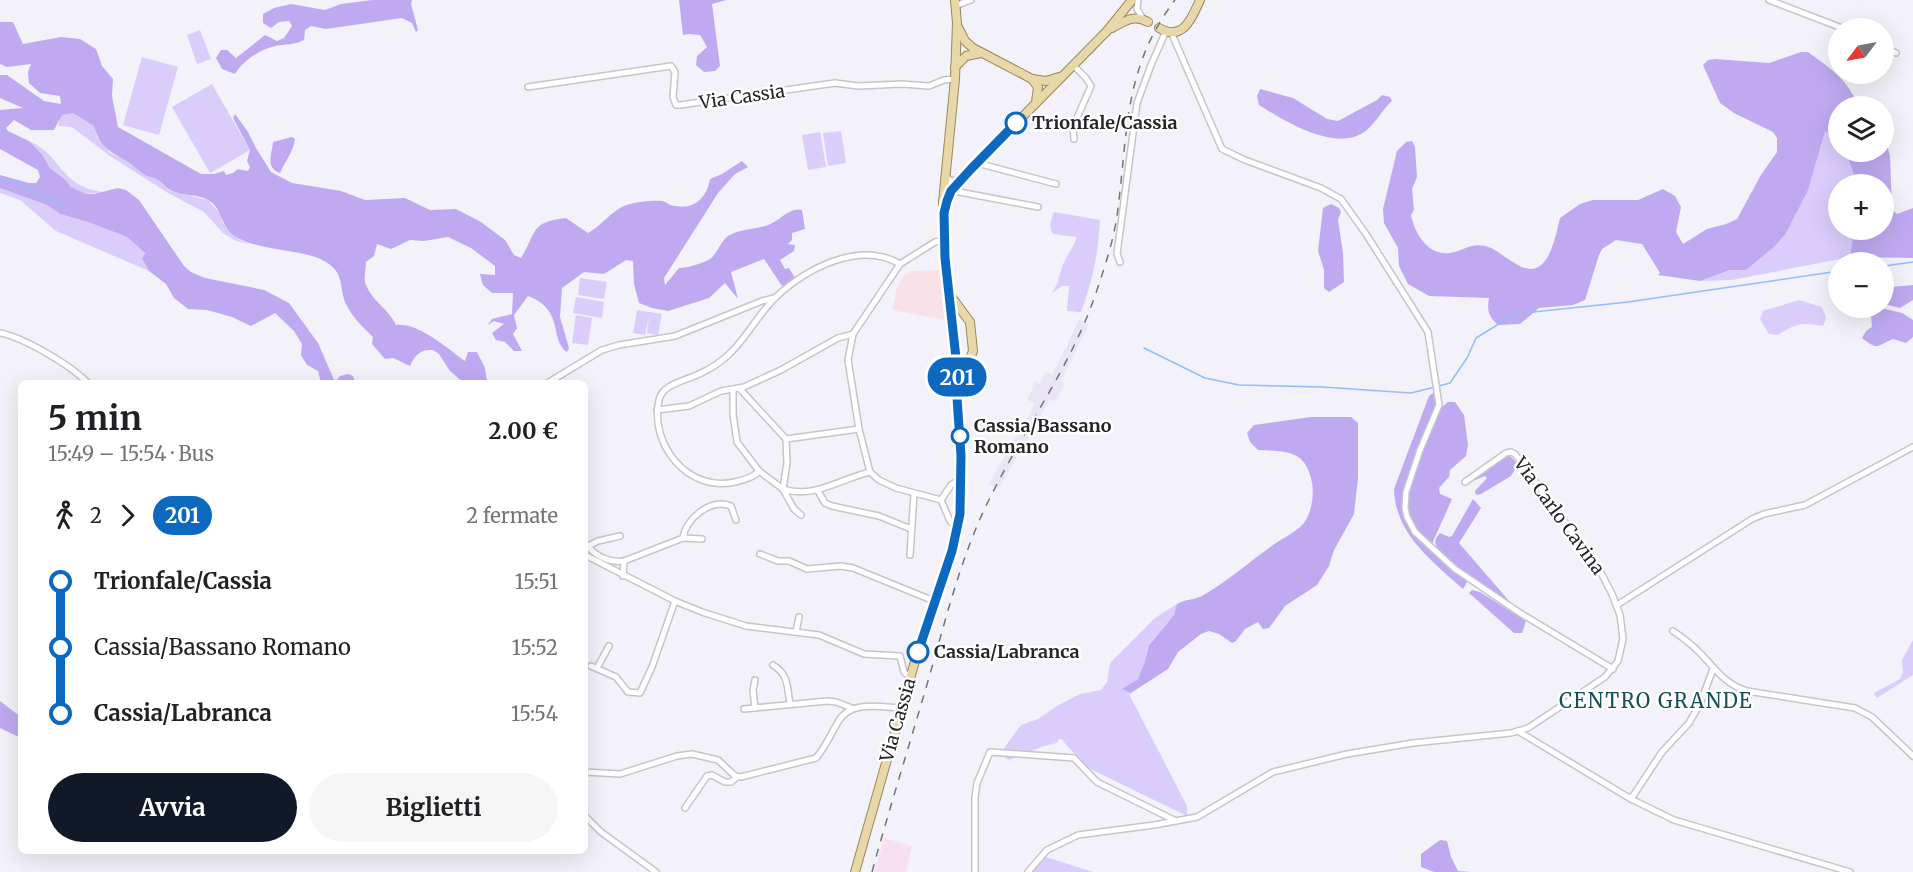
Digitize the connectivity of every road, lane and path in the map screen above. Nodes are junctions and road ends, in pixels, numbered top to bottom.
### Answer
1 (971, 0) edge
2 (1132, 0) edge
3 (1138, 0) edge
4 (1200, 0) edge
5 (1769, 0) edge
6 (955, 3) edge
7 (1146, 20) joint
8 (957, 23) junction
9 (1828, 23) edge
10 (1165, 30) junction
11 (1107, 31) junction
12 (981, 53) junction
13 (1073, 65) junction
14 (955, 67) junction
15 (1063, 75) junction
16 (955, 79) junction
17 (1032, 79) junction
18 (528, 87) dead end
19 (1035, 103) junction
20 (1074, 139) dead end
21 (977, 163) junction
22 (945, 176) junction
23 (964, 177) junction
24 (1056, 184) dead end
25 (944, 186) junction
26 (951, 191) junction
27 (1038, 207) dead end
28 (944, 213) junction
29 (944, 240) junction
30 (1119, 262) dead end
31 (900, 264) junction
32 (947, 289) junction
33 (774, 298) junction
34 (964, 315) junction
35 (952, 321) junction
36 (0, 333) edge
37 (853, 334) junction
38 (971, 356) junction
39 (956, 357) junction
40 (85, 380) edge
41 (552, 380) edge
42 (737, 390) junction
43 (957, 392) junction
44 (657, 410) junction
45 (859, 429) junction
46 (786, 439) junction
47 (1913, 447) edge
48 (759, 471) junction
49 (870, 472) junction
50 (962, 479) junction
51 (1465, 482) dead end
52 (783, 489) junction
53 (818, 490) junction
54 (914, 494) junction
55 (941, 500) junction
56 (801, 515) dead end
57 (735, 520) dead end
58 (958, 528) junction
59 (911, 529) junction
60 (620, 536) dead end
61 (683, 538) junction
62 (702, 539) dead end
63 (760, 554) dead end
64 (910, 555) dead end
65 (588, 557) edge
66 (624, 561) junction
67 (623, 576) junction
68 (934, 600) junction
69 (675, 601) junction
70 (1617, 604) junction
71 (799, 617) dead end
72 (1673, 630) dead end
73 (796, 632) junction
74 (609, 646) dead end
75 (773, 665) dead end
76 (1613, 669) junction
77 (1713, 669) junction
78 (910, 677) junction
79 (755, 680) dead end
80 (790, 704) junction
81 (755, 708) junction
82 (852, 708) junction
83 (902, 708) junction
84 (744, 710) dead end
85 (1518, 731) junction
86 (1913, 756) edge
87 (588, 772) edge
88 (737, 777) junction
89 (1631, 799) junction
90 (685, 808) dead end
91 (588, 819) edge
92 (1178, 821) junction
93 (656, 872) edge
94 (855, 872) edge
95 (975, 872) edge
96 (1028, 872) edge
97 (1850, 872) edge

1 - 6 street
2 - 11 main road
3 - 7 street
4 - 10 main road
5 - 9 street
6 - 8 main road, Via Cassia
7 - 11 main road
8 - 12 main road
8 - 14 main road, Via Cassia
10 - 30 street
10 - 76 street
11 - 13 main road
12 - 14 main road
12 - 17 main road
13 - 15 main road
13 - 20 street
14 - 16 main road, Via Cassia
15 - 17 main road
15 - 19 main road
16 - 18 street, Via Cassia
16 - 22 main road, Via Cassia
17 - 19 main road
19 - 21 main road
21 - 23 main road
21 - 24 street
22 - 23 street
22 - 25 main road, Via Cassia
23 - 26 main road
25 - 26 street
25 - 28 main road, Via Cassia
26 - 27 street
26 - 28 main road
28 - 29 main road, Via Cassia
29 - 31 street
29 - 32 main road, Via Cassia
31 - 33 street
31 - 37 street
32 - 34 main road, Via Cassia
32 - 35 main road, Via Cassia
33 - 41 street
33 - 44 street
34 - 35 main road
34 - 38 main road, Via Cassia
35 - 39 main road, Via Cassia
36 - 40 street
37 - 42 street
37 - 45 street
38 - 39 main road
38 - 43 main road, Via Cassia
39 - 43 main road, Via Cassia
42 - 44 street
42 - 46 street
42 - 48 street
43 - 50 main road, Via Cassia
44 - 48 street
45 - 46 street
45 - 49 street
46 - 52 street
47 - 70 street
48 - 52 street
49 - 53 street
49 - 54 street
50 - 55 street
50 - 58 main road, Via Cassia
51 - 70 street, Via Carlo Cavina
52 - 53 street
52 - 56 street
53 - 59 street
54 - 55 street
54 - 59 street
55 - 58 street
57 - 61 street
58 - 68 main road, Via Cassia
59 - 64 street
60 - 66 street
61 - 62 street
61 - 66 street
63 - 68 street
65 - 67 street
66 - 67 street
67 - 69 street
68 - 78 main road, Via Cassia
69 - 73 street
69 - 74 street
70 - 76 street, Via Carlo Cavina
71 - 73 street
72 - 77 street
73 - 78 street
75 - 80 street
76 - 85 street
77 - 86 street
77 - 89 street
78 - 83 main road, Via Cassia
79 - 81 street
80 - 81 street
80 - 82 street
81 - 84 street
82 - 83 street
82 - 88 street
83 - 94 main road, Via Cassia
85 - 89 street
85 - 92 street
87 - 88 street
88 - 90 street
89 - 97 street
91 - 93 street
92 - 95 street
92 - 96 street

